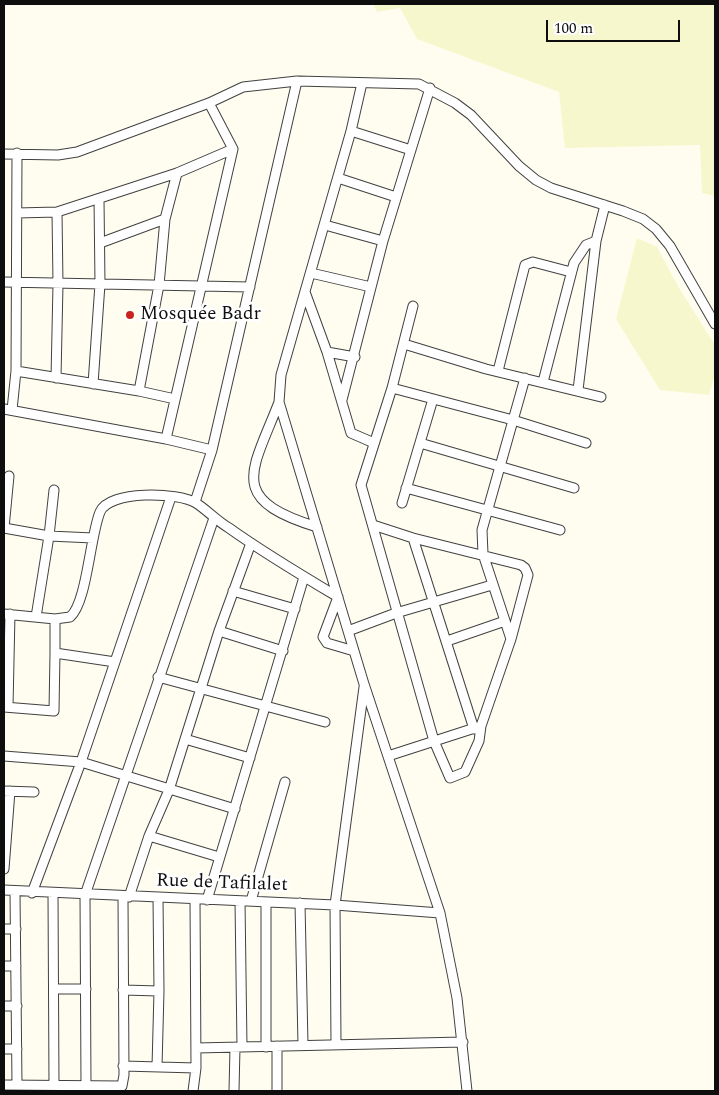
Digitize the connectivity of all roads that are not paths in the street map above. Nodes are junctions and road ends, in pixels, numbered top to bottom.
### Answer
1 (297, 81) junction
2 (362, 83) junction
3 (430, 88) junction
4 (209, 103) junction
5 (351, 131) junction
6 (233, 148) junction
7 (411, 150) junction
8 (17, 153) junction
9 (4, 154) edge
10 (177, 173) junction
11 (338, 178) junction
12 (396, 196) junction
13 (99, 199) junction
14 (605, 205) junction
15 (57, 212) junction
16 (17, 213) junction
17 (165, 219) junction
18 (325, 225) junction
19 (383, 241) junction
20 (596, 241) junction
21 (100, 243) junction
22 (571, 272) junction
23 (310, 273) junction
24 (4, 282) edge
25 (17, 282) junction
26 (58, 284) junction
27 (100, 284) junction
28 (159, 285) junction
29 (202, 285) junction
30 (250, 287) junction
31 (371, 287) junction
32 (305, 292) junction
33 (413, 306) dead end
34 (715, 324) edge
35 (404, 344) junction
36 (327, 352) junction
37 (355, 357) junction
38 (16, 371) junction
39 (498, 371) junction
40 (56, 378) junction
41 (525, 378) junction
42 (543, 382) junction
43 (93, 384) junction
44 (392, 388) junction
45 (578, 390) junction
46 (139, 391) junction
47 (601, 397) dead end
48 (175, 399) junction
49 (433, 399) junction
50 (342, 400) junction
51 (279, 402) junction
52 (8, 410) edge
53 (513, 420) junction
54 (166, 439) junction
55 (420, 442) junction
56 (374, 443) junction
57 (586, 443) dead end
58 (212, 450) junction
59 (500, 467) junction
60 (9, 476) dead end
61 (406, 488) junction
62 (574, 488) dead end
63 (54, 490) dead end
64 (171, 497) junction
65 (194, 502) junction
66 (402, 503) dead end
67 (487, 511) junction
68 (214, 518) junction
69 (373, 525) junction
70 (317, 527) junction
71 (4, 528) edge
72 (560, 530) dead end
73 (49, 536) junction
74 (93, 538) junction
75 (413, 538) junction
76 (251, 544) junction
77 (483, 554) junction
78 (304, 577) junction
79 (492, 586) junction
80 (233, 591) junction
81 (338, 597) junction
82 (434, 602) junction
83 (296, 609) junction
84 (396, 613) junction
85 (7, 614) edge
86 (36, 618) junction
87 (55, 619) junction
88 (505, 621) junction
89 (220, 631) junction
90 (348, 631) junction
91 (511, 638) junction
92 (447, 641) junction
93 (283, 651) junction
94 (354, 651) junction
95 (55, 653) junction
96 (115, 662) junction
97 (158, 677) junction
98 (364, 684) junction
99 (201, 687) junction
100 (266, 706) junction
101 (6, 707) edge
102 (325, 722) dead end
103 (478, 727) junction
104 (185, 739) junction
105 (434, 741) junction
106 (4, 756) edge
107 (388, 756) junction
108 (250, 758) junction
109 (81, 762) junction
110 (126, 775) junction
111 (285, 782) dead end
112 (169, 790) junction
113 (7, 791) edge
114 (34, 792) dead end
115 (235, 809) junction
116 (150, 836) junction
117 (219, 857) junction
118 (4, 869) edge
119 (4, 890) edge
120 (15, 892) junction
121 (32, 893) junction
122 (52, 894) junction
123 (85, 895) junction
124 (126, 897) junction
125 (158, 898) junction
126 (194, 899) junction
127 (207, 900) junction
128 (240, 901) junction
129 (251, 901) junction
130 (266, 902) junction
131 (300, 903) junction
132 (335, 904) junction
133 (440, 913) junction
134 (4, 929) edge
135 (16, 929) junction
136 (4, 966) edge
137 (16, 966) junction
138 (55, 989) junction
139 (86, 990) junction
140 (123, 990) junction
141 (159, 991) junction
142 (4, 1006) edge
143 (17, 1006) junction
144 (463, 1042) junction
145 (336, 1044) junction
146 (302, 1045) junction
147 (277, 1046) junction
148 (238, 1047) junction
149 (266, 1047) junction
150 (17, 1048) junction
151 (196, 1048) junction
152 (4, 1049) edge
153 (123, 1066) junction
154 (156, 1067) junction
155 (196, 1068) junction
156 (4, 1085) edge
157 (17, 1085) junction
158 (54, 1086) junction
159 (86, 1086) junction
160 (193, 1091) edge
161 (234, 1091) edge
162 (277, 1091) edge
163 (467, 1091) edge

1 - 2 street
1 - 4 street
1 - 30 street
2 - 3 street
2 - 5 street
3 - 7 street
3 - 14 street
4 - 6 street
4 - 8 street
5 - 7 street
5 - 11 street
6 - 10 street
6 - 29 street
7 - 12 street
8 - 9 street
8 - 16 street
10 - 13 street
10 - 17 street
11 - 12 street
11 - 18 street
12 - 19 street
13 - 15 street
13 - 21 street
14 - 20 street
14 - 34 street
15 - 16 street
15 - 26 street
16 - 25 street
17 - 21 street
17 - 28 street
18 - 19 street
18 - 23 street
19 - 31 street
20 - 22 street
20 - 45 street
21 - 27 street
22 - 39 street
22 - 42 street
23 - 31 street
23 - 32 street
24 - 25 street
25 - 26 street
25 - 38 street
26 - 27 street
26 - 40 street
27 - 28 street
27 - 43 street
28 - 29 street
28 - 46 street
29 - 30 street
29 - 48 street
30 - 58 street
31 - 37 street
32 - 36 street
32 - 51 street
33 - 35 street
35 - 39 street
35 - 44 street
36 - 37 street
36 - 50 street
37 - 50 street
38 - 40 street
38 - 52 street
39 - 41 street
40 - 43 street
41 - 42 street
41 - 53 street
42 - 45 street
43 - 46 street
44 - 49 street
44 - 56 street
45 - 47 street
46 - 48 street
48 - 54 street
49 - 53 street
49 - 55 street
50 - 56 street
51 - 70 street
51 - 70 street
52 - 54 street
53 - 57 street
53 - 59 street
54 - 58 street
55 - 59 street
55 - 61 street
56 - 69 street
58 - 65 street
59 - 62 street
59 - 67 street
60 - 71 street
61 - 66 street
61 - 67 street
63 - 73 street
64 - 65 street
64 - 74 street
64 - 96 street
65 - 68 street
67 - 72 street
67 - 77 street
68 - 76 street
68 - 97 street
69 - 75 street
69 - 84 street
70 - 81 street
71 - 73 street
73 - 74 street
73 - 86 street
74 - 87 street
75 - 77 street
75 - 82 street
76 - 78 street
76 - 80 street
77 - 79 street
77 - 91 street
78 - 81 street
78 - 83 street
79 - 82 street
79 - 88 street
80 - 83 street
80 - 89 street
81 - 90 street
81 - 94 street
82 - 84 street
82 - 92 street
83 - 93 street
84 - 90 street
84 - 105 street
85 - 86 street
85 - 101 street
86 - 87 street
87 - 95 street
88 - 91 street
88 - 92 street
89 - 93 street
89 - 99 street
90 - 94 street
91 - 103 street
92 - 103 street
93 - 100 street
94 - 98 street
95 - 96 street
95 - 101 street
96 - 109 street
97 - 99 street
97 - 110 street
98 - 107 street
98 - 132 street
99 - 100 street
99 - 104 street
100 - 102 street
100 - 108 street
103 - 105 street
103 - 105 street
104 - 108 street
104 - 112 street
105 - 107 street
106 - 109 street
107 - 133 street
108 - 115 street
109 - 110 street
109 - 121 street
110 - 112 street
110 - 123 street
111 - 129 street
112 - 115 street
112 - 116 street
113 - 114 street
113 - 118 street
115 - 117 street
116 - 117 street
116 - 124 street
117 - 127 street
119 - 120 street, Rue de Tafilalet
120 - 121 street, Rue de Tafilalet
120 - 135 street
121 - 122 street, Rue de Tafilalet
122 - 123 street, Rue de Tafilalet
122 - 138 street
123 - 124 street, Rue de Tafilalet
123 - 139 street
124 - 125 street, Rue de Tafilalet
124 - 140 street
125 - 126 street, Rue de Tafilalet
125 - 141 street
126 - 127 street, Rue de Tafilalet
126 - 151 street
127 - 128 street, Rue de Tafilalet
128 - 129 street, Rue de Tafilalet
128 - 148 street
129 - 130 street, Rue de Tafilalet
130 - 131 street, Rue de Tafilalet
130 - 149 street
131 - 132 street, Rue de Tafilalet
131 - 146 street
132 - 133 street, Rue de Tafilalet
132 - 145 street
133 - 144 street
134 - 135 street
135 - 137 street
136 - 137 street
137 - 143 street
138 - 139 street
138 - 158 street
139 - 159 street
140 - 141 street
140 - 153 street
141 - 154 street
142 - 143 street
143 - 150 street
144 - 145 street
144 - 163 street
145 - 146 street
146 - 147 street
147 - 149 street
147 - 162 street
148 - 149 street
148 - 151 street
148 - 161 street
150 - 152 street
150 - 157 street
151 - 155 street
153 - 154 street
153 - 159 street
154 - 155 street
155 - 160 street
156 - 157 street
157 - 158 street
158 - 159 street

